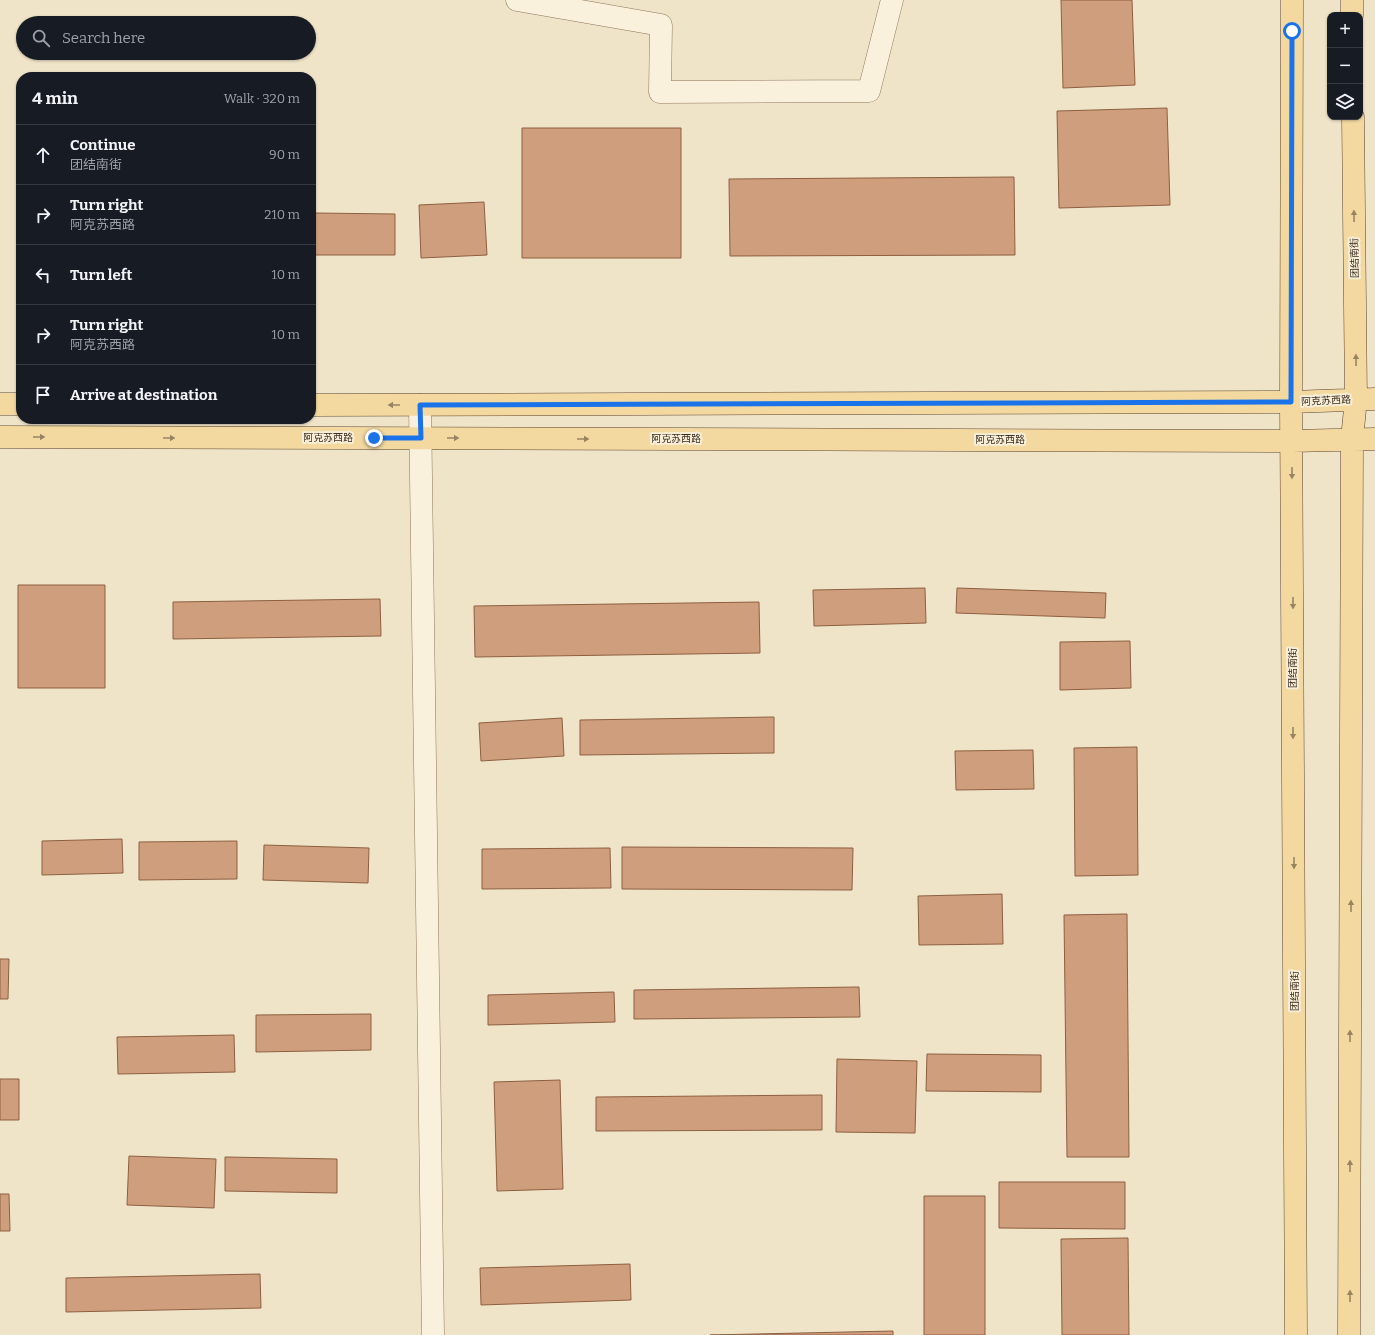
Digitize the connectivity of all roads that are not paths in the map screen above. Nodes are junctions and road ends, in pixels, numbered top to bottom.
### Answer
1 (517, 0) edge
2 (892, 0) edge
3 (1292, 0) edge
4 (1352, 0) edge
5 (1352, 12) edge
6 (1353, 120) edge
7 (1366, 399) edge
8 (1291, 402) junction
9 (0, 404) edge
10 (16, 404) edge
11 (316, 405) edge
12 (420, 405) junction
13 (0, 437) edge
14 (421, 438) junction
15 (1352, 439) junction
16 (1375, 439) edge
17 (1292, 441) junction
18 (433, 1335) edge
19 (1296, 1335) edge
20 (1349, 1335) edge

1 - 2 street
3 - 8 main road, 团结南街
4 - 5 main road
7 -> 6 main road, 团结南街
7 - 8 main road, 阿克苏西路
7 - 15 main road, 团结南街
8 - 12 main road, 阿克苏西路
8 - 17 main road, 团结南街
9 - 10 main road
12 -> 11 main road, 阿克苏西路
12 - 14 street
13 -> 14 main road, 阿克苏西路
14 -> 17 main road, 阿克苏西路
14 - 18 street
15 - 16 main road, 阿克苏西路
15 - 17 main road, 阿克苏西路
20 -> 15 main road, 团结南街
17 -> 19 main road, 团结南街

